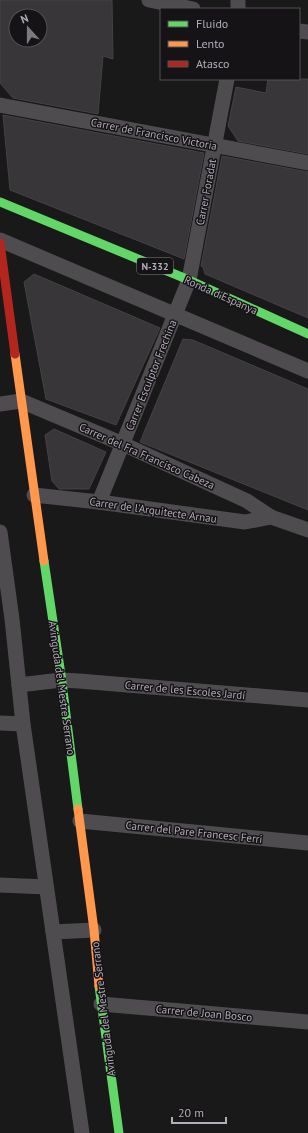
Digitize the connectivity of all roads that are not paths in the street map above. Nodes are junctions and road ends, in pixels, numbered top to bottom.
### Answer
1 (149, 0) edge
2 (188, 8) edge
3 (227, 80) edge
4 (0, 105) edge
5 (214, 146) junction
6 (308, 164) edge
7 (0, 202) edge
8 (0, 241) edge
9 (189, 280) junction
10 (175, 315) junction
11 (308, 334) edge
12 (308, 372) edge
13 (20, 401) junction
14 (0, 404) edge
15 (123, 444) junction
16 (34, 495) junction
17 (99, 502) junction
18 (271, 517) junction
19 (308, 530) edge
20 (0, 532) edge
21 (6, 619) edge
22 (61, 680) junction
23 (19, 685) junction
24 (308, 700) edge
25 (0, 723) edge
26 (23, 724) junction
27 (80, 821) junction
28 (308, 843) edge
29 (0, 886) edge
30 (46, 887) junction
31 (94, 930) junction
32 (53, 932) junction
33 (101, 1004) junction
34 (308, 1022) edge
35 (82, 1133) edge
36 (120, 1133) edge

1 - 2 street
3 - 5 street, Carrer Foradat
4 - 5 street, Carrer de Francisco Victoria
5 - 6 street, Carrer de Francisco Victoria
5 - 9 street, Carrer Foradat
7 - 9 main road, Ronda d'Espanya / N-332
8 - 10 street
8 - 13 main road, Avinguda del Mestre Serrano
9 - 10 street, Carrer Foradat
9 - 11 main road, Ronda d'Espanya / N-332
10 - 12 street
10 - 15 street, Carrer Esculptor Frechina
13 - 14 street
13 - 15 street, Carrer del Fra Francisco Cabeza
13 - 16 main road, Avinguda del Mestre Serrano
15 - 17 street, Carrer Esculptor Frechina
15 - 18 street, Carrer del Fra Francisco Cabeza
16 - 17 street, Carrer de l'Arquitecte Arnau
16 - 22 main road, Avinguda del Mestre Serrano
17 - 18 street, Carrer de l'Arquitecte Arnau
18 - 19 street, Carrer del Fra Francisco Cabeza
20 - 21 street
21 - 23 street
22 - 23 street, Carrer de les Escoles Jardí
22 - 24 street, Carrer de les Escoles Jardí
22 - 27 main road, Avinguda del Mestre Serrano
23 - 26 street
25 - 26 street
26 - 30 street
27 - 28 street, Carrer del Pare Francesc Ferri
27 - 31 main road, Avinguda del Mestre Serrano
29 - 30 street
30 - 32 street
31 - 32 street
31 - 33 main road, Avinguda del Mestre Serrano
32 - 35 street
33 - 34 street, Carrer de Joan Bosco
33 - 36 main road, Avinguda del Mestre Serrano

